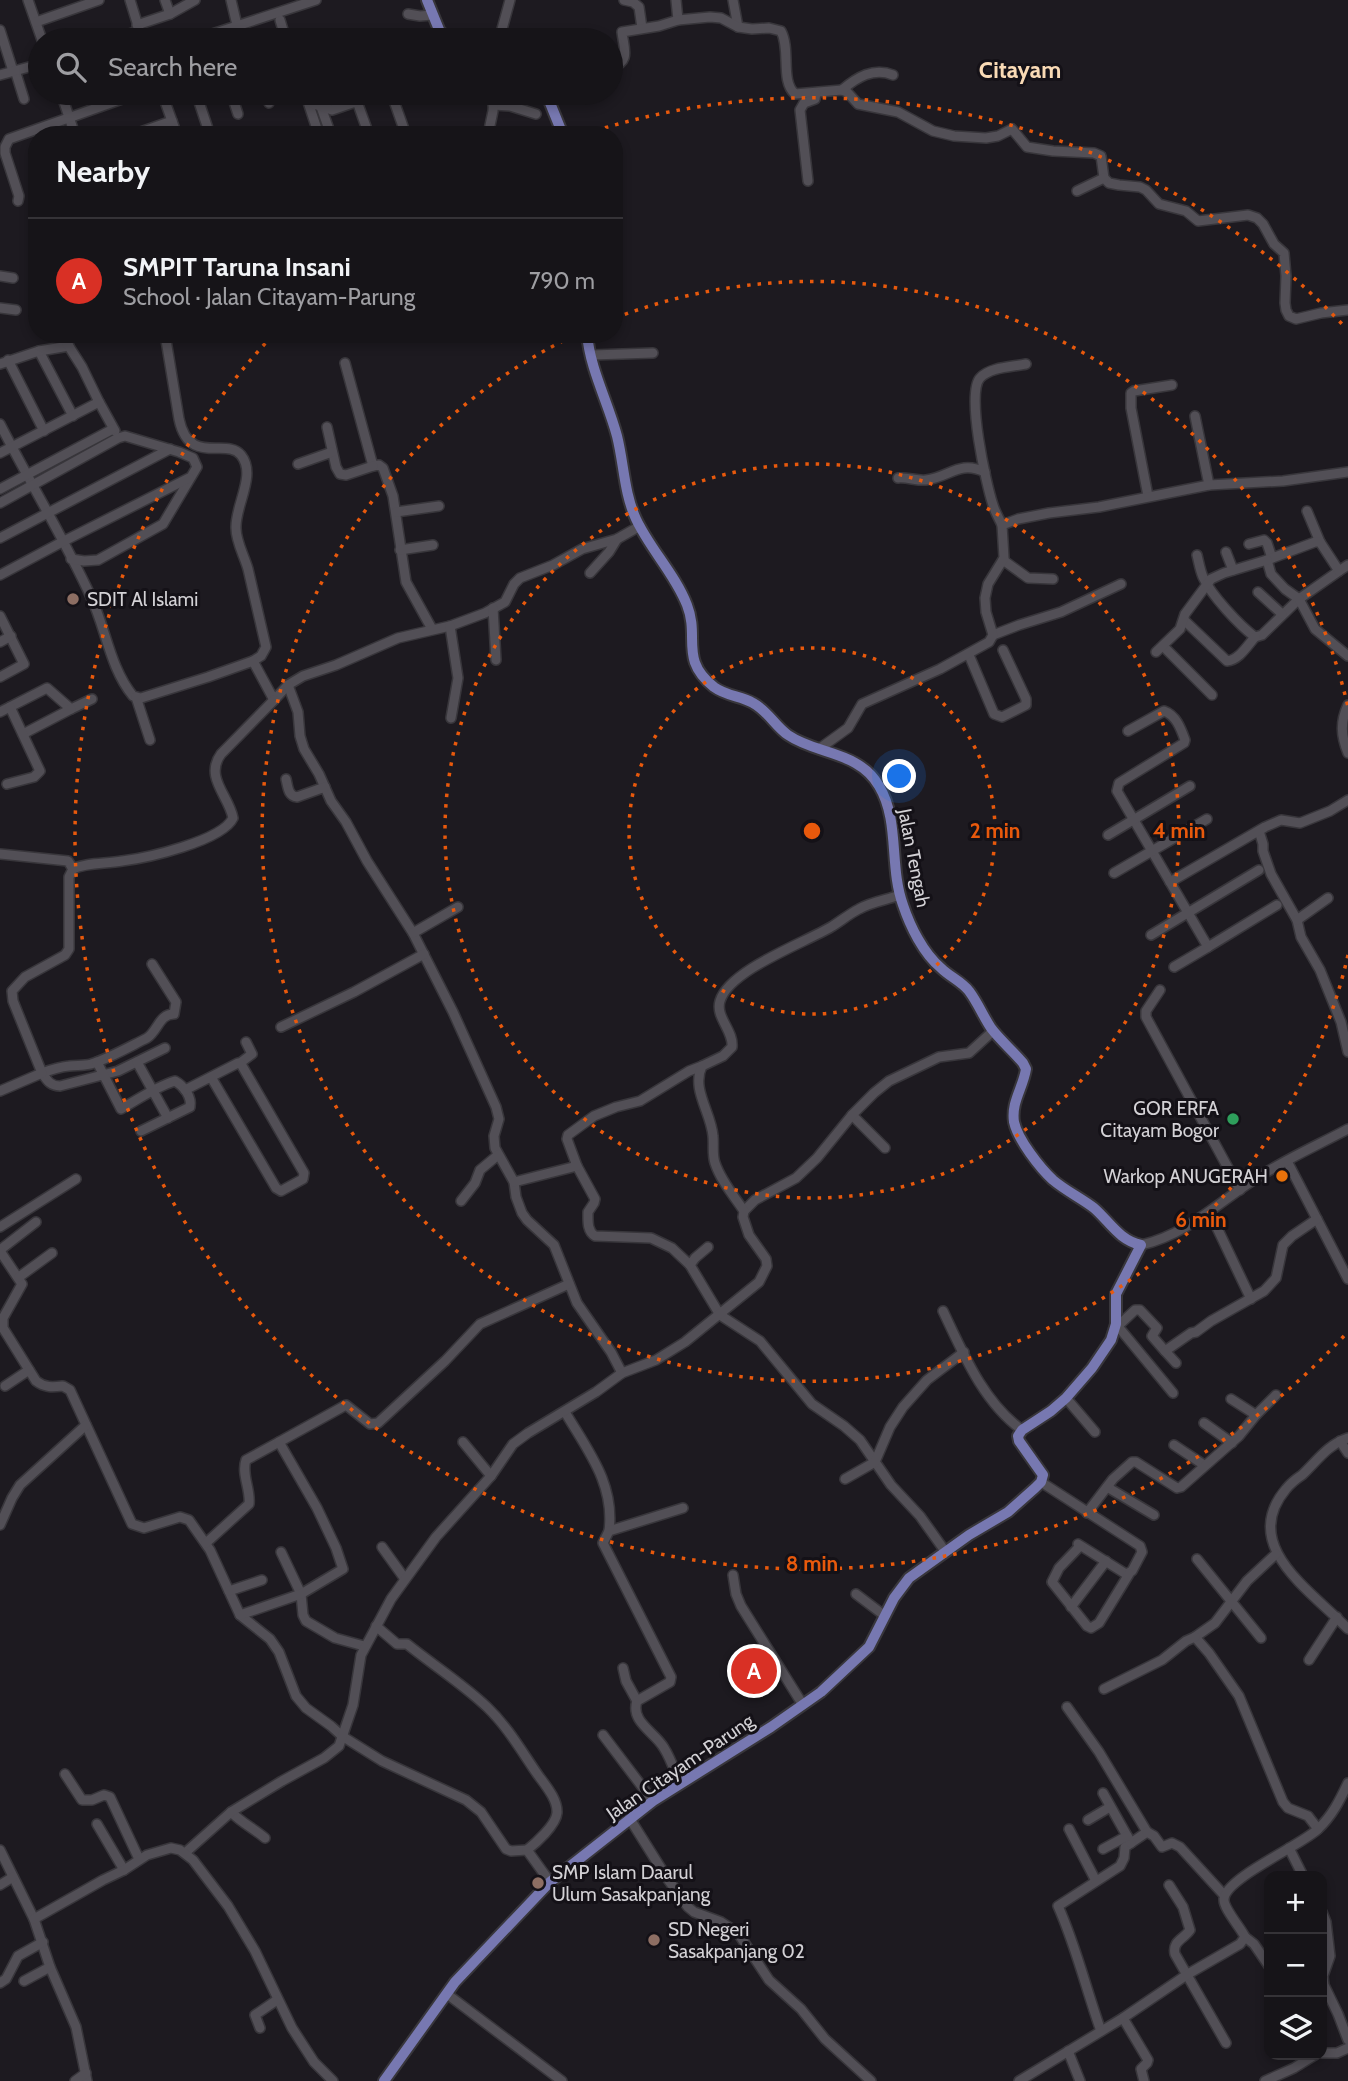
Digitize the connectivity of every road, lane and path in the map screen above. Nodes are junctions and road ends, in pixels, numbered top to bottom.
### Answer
1 (28, 0) edge
2 (64, 0) edge
3 (98, 0) edge
4 (130, 0) edge
5 (165, 0) edge
6 (195, 0) edge
7 (231, 0) edge
8 (316, 0) edge
9 (427, 0) edge
10 (510, 0) edge
11 (624, 0) edge
12 (676, 0) edge
13 (733, 0) edge
14 (284, 10) junction
15 (68, 11) junction
16 (170, 14) junction
17 (408, 14) dead end
18 (270, 15) junction
19 (432, 15) junction
20 (279, 20) junction
21 (678, 20) junction
22 (36, 22) junction
23 (237, 25) junction
24 (738, 27) junction
25 (38, 28) edge
26 (139, 28) edge
27 (147, 28) edge
28 (228, 28) edge
29 (282, 28) edge
30 (438, 28) edge
31 (502, 28) edge
32 (642, 28) junction
33 (0, 30) edge
34 (623, 32) edge
35 (28, 67) edge
36 (14, 71) junction
37 (0, 75) edge
38 (893, 75) dead end
39 (842, 90) junction
40 (816, 93) junction
41 (24, 99) dead end
42 (65, 105) edge
43 (104, 105) edge
44 (166, 105) edge
45 (200, 105) edge
46 (236, 105) edge
47 (309, 105) edge
48 (317, 105) edge
49 (320, 105) edge
50 (340, 105) edge
51 (358, 105) edge
52 (395, 105) edge
53 (493, 105) joint
54 (551, 105) edge
55 (321, 108) junction
56 (239, 114) dead end
57 (536, 114) dead end
58 (69, 117) junction
59 (172, 121) junction
60 (49, 126) edge
61 (72, 126) edge
62 (160, 126) edge
63 (174, 126) edge
64 (207, 126) edge
65 (316, 126) edge
66 (328, 126) edge
67 (366, 126) edge
68 (403, 126) edge
69 (490, 126) edge
70 (560, 126) edge
71 (28, 134) edge
72 (1104, 178) junction
73 (808, 181) dead end
74 (1077, 191) dead end
75 (18, 201) dead end
76 (0, 276) edge
77 (13, 278) dead end
78 (0, 308) edge
79 (16, 310) dead end
80 (1348, 310) edge
81 (67, 343) edge
82 (166, 343) edge
83 (589, 343) edge
84 (69, 346) junction
85 (39, 351) junction
86 (653, 353) dead end
87 (592, 355) junction
88 (4, 362) edge
89 (345, 363) dead end
90 (1026, 364) dead end
91 (1172, 385) dead end
92 (99, 402) junction
93 (73, 416) junction
94 (1195, 416) dead end
95 (0, 424) edge
96 (327, 427) dead end
97 (44, 431) junction
98 (116, 433) junction
99 (12, 447) junction
100 (170, 449) junction
101 (332, 452) junction
102 (0, 453) edge
103 (298, 464) dead end
104 (373, 467) junction
105 (985, 472) junction
106 (1348, 472) edge
107 (26, 474) junction
108 (190, 477) junction
109 (898, 478) dead end
110 (1209, 485) junction
111 (32, 486) junction
112 (0, 489) edge
113 (1148, 496) junction
114 (0, 503) edge
115 (439, 506) dead end
116 (396, 512) junction
117 (1307, 512) dead end
118 (47, 513) junction
119 (1002, 524) junction
120 (640, 526) junction
121 (0, 538) edge
122 (617, 539) junction
123 (62, 541) junction
124 (1320, 542) junction
125 (1249, 544) dead end
126 (433, 545) dead end
127 (400, 550) junction
128 (1226, 552) dead end
129 (1197, 555) dead end
130 (71, 559) junction
131 (1269, 559) junction
132 (1003, 560) junction
133 (1344, 568) edge
134 (1233, 570) junction
135 (590, 573) dead end
136 (0, 575) edge
137 (1053, 579) dead end
138 (1121, 584) dead end
139 (1207, 585) junction
140 (1258, 592) dead end
141 (1298, 599) junction
142 (494, 608) junction
143 (1282, 614) junction
144 (0, 616) edge
145 (1185, 620) junction
146 (450, 626) junction
147 (432, 629) junction
148 (993, 635) junction
149 (10, 636) junction
150 (1255, 637) junction
151 (0, 642) edge
152 (1003, 650) dead end
153 (969, 655) junction
154 (1348, 656) edge
155 (496, 660) dead end
156 (253, 661) junction
157 (0, 677) edge
158 (288, 685) junction
159 (1212, 695) dead end
160 (136, 697) junction
161 (92, 699) dead end
162 (274, 700) junction
163 (1348, 705) edge
164 (10, 707) junction
165 (71, 709) junction
166 (0, 712) edge
167 (452, 719) dead end
168 (1128, 731) dead end
169 (23, 734) junction
170 (150, 740) dead end
171 (819, 749) junction
172 (1348, 753) edge
173 (286, 779) dead end
174 (7, 784) dead end
175 (1190, 786) dead end
176 (325, 787) junction
177 (1348, 800) edge
178 (1133, 819) junction
179 (1207, 819) dead end
180 (1259, 831) junction
181 (1108, 835) dead end
182 (1152, 852) junction
183 (0, 854) edge
184 (73, 869) junction
185 (1259, 870) dead end
186 (1114, 873) dead end
187 (1170, 882) junction
188 (900, 895) junction
189 (1328, 898) dead end
190 (1277, 905) dead end
191 (458, 907) dead end
192 (1188, 912) junction
193 (1297, 920) junction
194 (413, 933) junction
195 (1151, 934) dead end
196 (1208, 947) junction
197 (424, 954) junction
198 (152, 964) dead end
199 (1174, 967) dead end
200 (1160, 990) dead end
201 (281, 1027) dead end
202 (993, 1031) junction
203 (246, 1042) dead end
204 (165, 1048) dead end
205 (1348, 1052) edge
206 (97, 1062) junction
207 (137, 1062) junction
208 (240, 1063) junction
209 (702, 1066) junction
210 (41, 1073) junction
211 (103, 1076) junction
212 (211, 1077) junction
213 (152, 1090) junction
214 (185, 1090) junction
215 (0, 1091) edge
216 (852, 1115) junction
217 (168, 1118) junction
218 (1348, 1129) edge
219 (141, 1131) dead end
220 (886, 1148) dead end
221 (498, 1155) junction
222 (1287, 1161) junction
223 (577, 1166) junction
224 (76, 1180) dead end
225 (514, 1182) junction
226 (1240, 1189) junction
227 (461, 1201) dead end
228 (744, 1211) junction
229 (1210, 1213) junction
230 (1317, 1219) junction
231 (36, 1222) dead end
232 (0, 1227) edge
233 (1141, 1245) junction
234 (708, 1247) dead end
235 (0, 1250) edge
236 (51, 1253) dead end
237 (690, 1265) junction
238 (19, 1277) junction
239 (1348, 1279) edge
240 (569, 1284) junction
241 (1251, 1298) junction
242 (3, 1311) edge
243 (943, 1311) dead end
244 (720, 1315) junction
245 (1117, 1325) junction
246 (1165, 1351) junction
247 (964, 1352) junction
248 (1176, 1363) dead end
249 (29, 1370) junction
250 (622, 1373) junction
251 (5, 1386) dead end
252 (1173, 1393) dead end
253 (1276, 1395) dead end
254 (1066, 1398) junction
255 (1231, 1399) dead end
256 (565, 1412) junction
257 (1256, 1415) junction
258 (1204, 1423) dead end
259 (86, 1425) junction
260 (1022, 1430) junction
261 (1094, 1432) dead end
262 (1344, 1440) edge
263 (279, 1442) junction
264 (463, 1442) dead end
265 (1232, 1443) junction
266 (1174, 1445) dead end
267 (1348, 1453) edge
268 (875, 1462) junction
269 (1204, 1465) junction
270 (491, 1476) junction
271 (845, 1479) dead end
272 (1041, 1482) junction
273 (1107, 1487) junction
274 (683, 1508) dead end
275 (1087, 1513) junction
276 (1154, 1516) dead end
277 (0, 1525) edge
278 (608, 1531) junction
279 (206, 1543) junction
280 (382, 1547) dead end
281 (945, 1551) junction
282 (281, 1552) dead end
283 (1276, 1554) junction
284 (1197, 1559) dead end
285 (1106, 1561) junction
286 (1129, 1573) junction
287 (733, 1575) dead end
288 (405, 1579) junction
289 (262, 1580) dead end
290 (229, 1591) junction
291 (301, 1594) junction
292 (856, 1594) dead end
293 (1232, 1601) junction
294 (1070, 1607) junction
295 (240, 1615) junction
296 (885, 1616) junction
297 (1337, 1618) junction
298 (376, 1626) junction
299 (1348, 1629) edge
300 (1195, 1637) junction
301 (1261, 1639) dead end
302 (364, 1646) junction
303 (1309, 1660) dead end
304 (623, 1668) dead end
305 (1104, 1689) dead end
306 (637, 1701) junction
307 (803, 1705) junction
308 (1067, 1707) dead end
309 (603, 1735) dead end
310 (342, 1737) junction
311 (65, 1774) dead end
312 (1348, 1783) edge
313 (680, 1784) junction
314 (1103, 1793) dead end
315 (653, 1801) junction
316 (1110, 1807) junction
317 (231, 1812) junction
318 (631, 1819) junction
319 (1088, 1820) dead end
320 (97, 1824) dead end
321 (1069, 1829) dead end
322 (1318, 1829) junction
323 (1147, 1832) junction
324 (265, 1838) dead end
325 (1129, 1839) junction
326 (1289, 1848) junction
327 (1104, 1849) dead end
328 (0, 1850) edge
329 (527, 1850) junction
330 (186, 1853) junction
331 (139, 1859) junction
332 (124, 1870) junction
333 (1300, 1871) edge
334 (13, 1877) junction
335 (1096, 1881) junction
336 (550, 1882) junction
337 (0, 1885) edge
338 (1169, 1885) dead end
339 (1224, 1895) junction
340 (34, 1919) junction
341 (1327, 1930) edge
342 (1245, 1937) junction
343 (43, 1942) junction
344 (1264, 1958) edge
345 (50, 1967) junction
346 (1188, 1974) junction
347 (24, 1981) dead end
348 (0, 1983) edge
349 (447, 1994) junction
350 (277, 2000) junction
351 (1123, 2018) junction
352 (260, 2028) dead end
353 (1101, 2031) junction
354 (1226, 2043) dead end
355 (1347, 2048) edge
356 (1069, 2051) junction
357 (1327, 2053) edge
358 (1307, 2060) edge
359 (87, 2077) edge
360 (75, 2081) edge
361 (333, 2081) edge
362 (385, 2081) edge
363 (562, 2081) edge
364 (871, 2081) edge
365 (1019, 2081) edge
366 (1080, 2081) edge
367 (1144, 2081) edge
368 (1265, 2081) edge

1 - 22 street
2 - 15 street
3 - 15 street
4 - 26 street
5 - 16 street
6 - 16 street
7 - 23 street
8 - 14 street
9 - 19 main road
10 - 31 street
11 - 32 street
12 - 21 street
13 - 24 street
14 - 18 street
14 - 20 street
15 - 22 street
16 - 27 street
17 - 19 street
18 - 20 street
18 - 23 street
19 - 30 main road
20 - 29 street
21 - 24 street
21 - 32 street
22 - 25 street
23 - 28 street
24 - 40 street
32 - 34 street
33 - 36 street
35 - 36 street
36 - 37 street
36 - 41 street
38 - 39 street
39 - 40 street
39 - 72 street
40 - 73 street
42 - 58 street
43 - 58 street
44 - 59 street
45 - 64 street
46 - 56 street
47 - 65 street
48 - 55 street
49 - 55 street
50 - 55 street
51 - 67 street
52 - 68 street
53 - 57 street
53 - 69 street
54 - 70 main road
55 - 66 street
58 - 60 street
58 - 61 street
59 - 62 street
59 - 63 street
71 - 75 street
72 - 74 street
72 - 80 street
76 - 77 street
78 - 79 street
81 - 84 street
82 - 156 street
83 - 87 main road, Jalan Tengah
84 - 85 street
84 - 92 street
85 - 88 street
85 - 93 street
86 - 87 street
87 - 120 main road, Jalan Tengah
88 - 97 street
89 - 104 street
90 - 105 street
91 - 113 street
92 - 93 street
92 - 98 street
93 - 97 street
94 - 110 street
95 - 99 street
96 - 101 street
97 - 99 street
98 - 100 street
98 - 107 street
98 - 111 street
99 - 102 street
99 - 107 street
100 - 108 street
100 - 118 street
101 - 103 street
101 - 104 street
104 - 116 street
105 - 109 street
105 - 119 street
106 - 110 street
107 - 111 street
107 - 112 street
108 - 123 street
108 - 130 street
110 - 113 street
111 - 114 street
111 - 118 street
113 - 119 street
115 - 116 street
116 - 127 street
117 - 124 street
118 - 121 street
118 - 123 street
119 - 132 street
120 - 122 street
120 - 171 main road, Jalan Tengah
122 - 135 street
122 - 142 street
123 - 130 street
123 - 136 street
124 - 131 street
124 - 133 street
125 - 131 street
126 - 127 street
127 - 147 street
128 - 134 street
129 - 139 street
130 - 160 street
131 - 134 street
131 - 141 street
132 - 137 street
132 - 148 street
133 - 141 street
134 - 139 street
138 - 148 street
139 - 145 street
139 - 150 street
140 - 143 street
141 - 143 street
141 - 154 street
142 - 146 street
142 - 155 street
143 - 150 street
144 - 149 street
145 - 150 street
145 - 159 street
146 - 147 street
146 - 167 street
147 - 158 street
148 - 153 street
149 - 151 street
149 - 157 street
152 - 153 street
153 - 171 street
156 - 160 street
156 - 162 street
158 - 162 street
158 - 176 street
160 - 170 street
161 - 165 street
162 - 184 street
163 - 172 street
164 - 165 street
164 - 166 street
164 - 169 street
165 - 169 street
168 - 178 street
169 - 174 street
171 - 188 main road, Jalan Tengah
173 - 176 street
175 - 178 street
176 - 194 street
177 - 180 street
178 - 181 street
178 - 182 street
179 - 182 street
180 - 187 street
180 - 193 street
182 - 186 street
182 - 187 street
183 - 184 street
184 - 210 street
185 - 192 street
187 - 192 street
188 - 202 main road, Jalan Tengah
188 - 209 street
189 - 193 street
190 - 196 street
191 - 194 street
192 - 195 street
192 - 196 street
193 - 205 street
194 - 197 street
196 - 199 street
197 - 201 street
197 - 221 street
198 - 206 street
200 - 226 street
202 - 216 street
202 - 233 main road, Jalan Tengah
203 - 208 street
204 - 207 street
206 - 210 street
206 - 211 street
207 - 211 street
207 - 213 street
208 - 212 street
208 - 212 street
209 - 223 street
209 - 228 street
210 - 211 street
210 - 215 street
211 - 213 street
212 - 214 street
213 - 214 street
213 - 217 street
214 - 217 street
216 - 220 street
216 - 228 street
217 - 219 street
218 - 222 street
221 - 225 street
221 - 227 street
222 - 226 street
222 - 230 street
223 - 225 street
223 - 237 street
224 - 232 street
225 - 240 street
226 - 229 street
228 - 244 street
229 - 233 street
229 - 241 street
230 - 239 street
230 - 241 street
231 - 235 street
233 - 245 main road
234 - 237 street
235 - 238 street
236 - 238 street
237 - 244 street
238 - 242 street
240 - 250 street
240 - 263 street
241 - 246 street
242 - 249 street
243 - 247 street
244 - 250 street
244 - 268 street
245 - 246 street
245 - 252 street
245 - 254 main road
246 - 248 street
247 - 260 street
247 - 268 street
249 - 251 street
249 - 259 street
250 - 256 street
253 - 257 street
254 - 260 main road
254 - 261 street
255 - 257 street
256 - 270 street
256 - 278 street
257 - 265 street
258 - 265 street
259 - 277 street
259 - 279 street
260 - 272 main road
262 - 267 street
262 - 283 street
263 - 279 street
263 - 291 street
264 - 270 street
265 - 269 street
266 - 269 street
268 - 271 street
268 - 281 street
269 - 273 street
270 - 288 street
272 - 275 street
272 - 281 main road, Jalan Citayam-Parung
273 - 275 street
273 - 276 street
274 - 278 street
275 - 286 street
278 - 306 street
279 - 290 street
280 - 288 street
281 - 296 main road, Jalan Citayam-Parung
282 - 291 street
283 - 293 street
283 - 297 street
284 - 293 street
285 - 286 street
285 - 294 street
285 - 294 street
286 - 294 street
287 - 307 street
288 - 298 street
289 - 290 street
290 - 295 street
291 - 295 street
291 - 302 street
292 - 296 street
293 - 300 street
293 - 301 street
295 - 310 street
296 - 307 main road, Jalan Citayam-Parung
297 - 299 street
297 - 303 street
298 - 302 street
298 - 329 street
300 - 305 street
300 - 322 street
302 - 310 street
304 - 306 street
306 - 313 street
307 - 313 main road, Jalan Citayam-Parung
308 - 323 street
309 - 315 street
310 - 317 street
310 - 329 street
311 - 331 street
312 - 322 street
313 - 315 main road, Jalan Citayam-Parung
314 - 316 street
315 - 318 main road, Jalan Citayam-Parung
316 - 319 street
316 - 325 street
317 - 324 street
317 - 330 street
318 - 336 main road, Jalan Citayam-Parung
318 - 364 street
320 - 332 street
321 - 335 street
322 - 326 street
323 - 325 street
323 - 339 street
325 - 327 street
325 - 335 street
326 - 333 street
326 - 339 street
328 - 334 street
329 - 336 street
330 - 331 street
330 - 350 street
331 - 332 street
332 - 340 street
334 - 337 street
334 - 340 street
335 - 353 street
336 - 349 main road, Jalan Citayam-Parung
338 - 346 street
339 - 342 street
340 - 343 street
341 - 355 street
342 - 344 street
342 - 346 street
343 - 345 street
343 - 348 street
345 - 347 street
345 - 359 street
346 - 351 street
346 - 354 street
349 - 362 main road, Jalan Citayam-Parung
349 - 363 street
350 - 352 street
350 - 361 street
351 - 353 street
351 - 367 street
353 - 356 street
355 - 357 street
356 - 365 street
356 - 366 street
358 - 368 street
359 - 360 street

